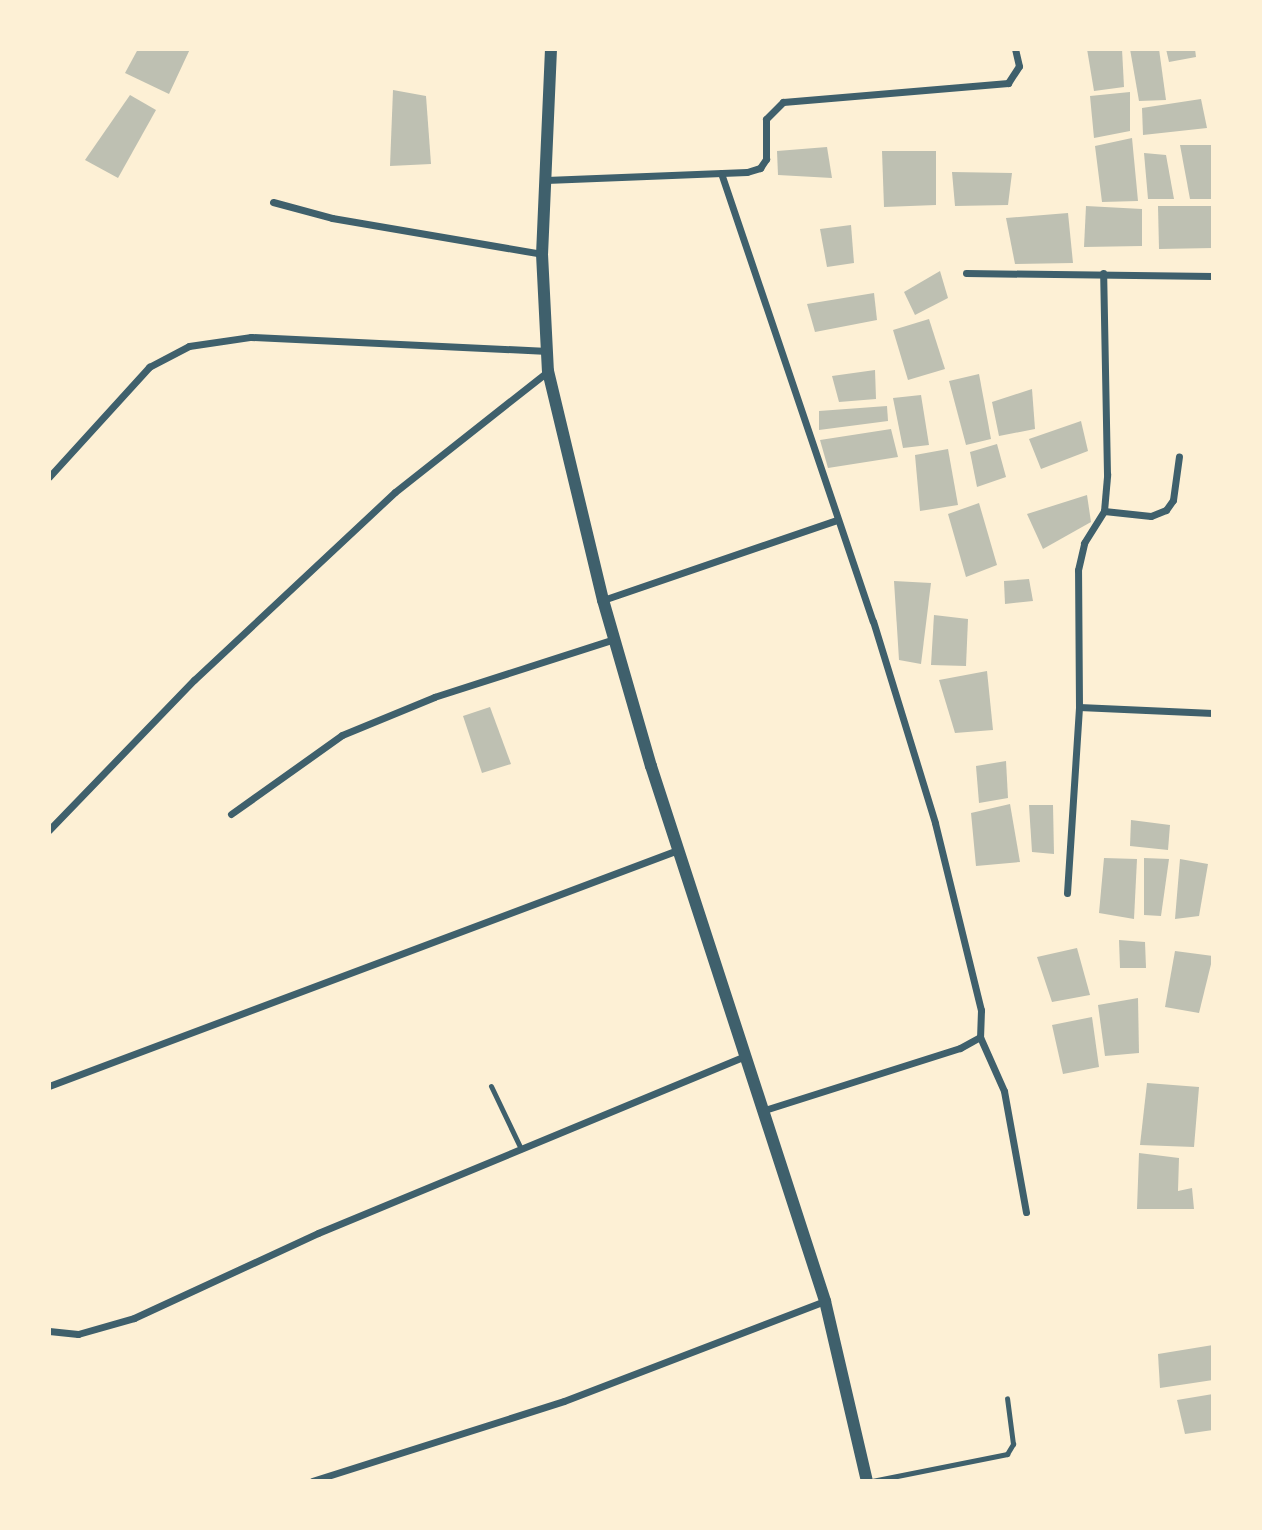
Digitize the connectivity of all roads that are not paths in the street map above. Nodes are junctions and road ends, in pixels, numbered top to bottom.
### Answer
1 (551, 49) edge
2 (1015, 49) edge
3 (721, 173) junction
4 (546, 180) junction
5 (274, 202) dead end
6 (542, 254) junction
7 (966, 273) dead end
8 (1104, 273) junction
9 (1213, 276) edge
10 (548, 351) junction
11 (548, 371) junction
12 (1179, 456) dead end
13 (49, 477) edge
14 (1104, 511) junction
15 (836, 520) junction
16 (603, 600) junction
17 (615, 639) junction
18 (1079, 707) junction
19 (1213, 713) edge
20 (231, 814) dead end
21 (49, 830) edge
22 (678, 850) junction
23 (1067, 893) dead end
24 (980, 1037) junction
25 (746, 1056) junction
26 (49, 1086) edge
27 (491, 1086) dead end
28 (765, 1110) junction
29 (521, 1149) junction
30 (1026, 1212) dead end
31 (825, 1301) junction
32 (49, 1331) edge
33 (1006, 1398) dead end
34 (312, 1481) edge
35 (869, 1481) edge

1 - 4 street
2 - 3 street
3 - 4 street
3 - 15 street
4 - 6 street
5 - 6 street
6 - 10 street
7 - 8 street
8 - 9 street
8 - 14 street
10 - 11 street
10 - 13 street
11 - 16 street
11 - 21 street
12 - 14 street
14 - 18 street
15 - 16 street
15 - 24 street
16 - 17 street
17 - 20 street
17 - 22 street
18 - 19 street
18 - 23 street
22 - 25 street
22 - 26 street
24 - 28 street
24 - 30 street
25 - 28 street
25 - 29 street
27 - 29 lane
28 - 31 street
29 - 32 street
31 - 34 street
31 - 35 street
33 - 35 lane

